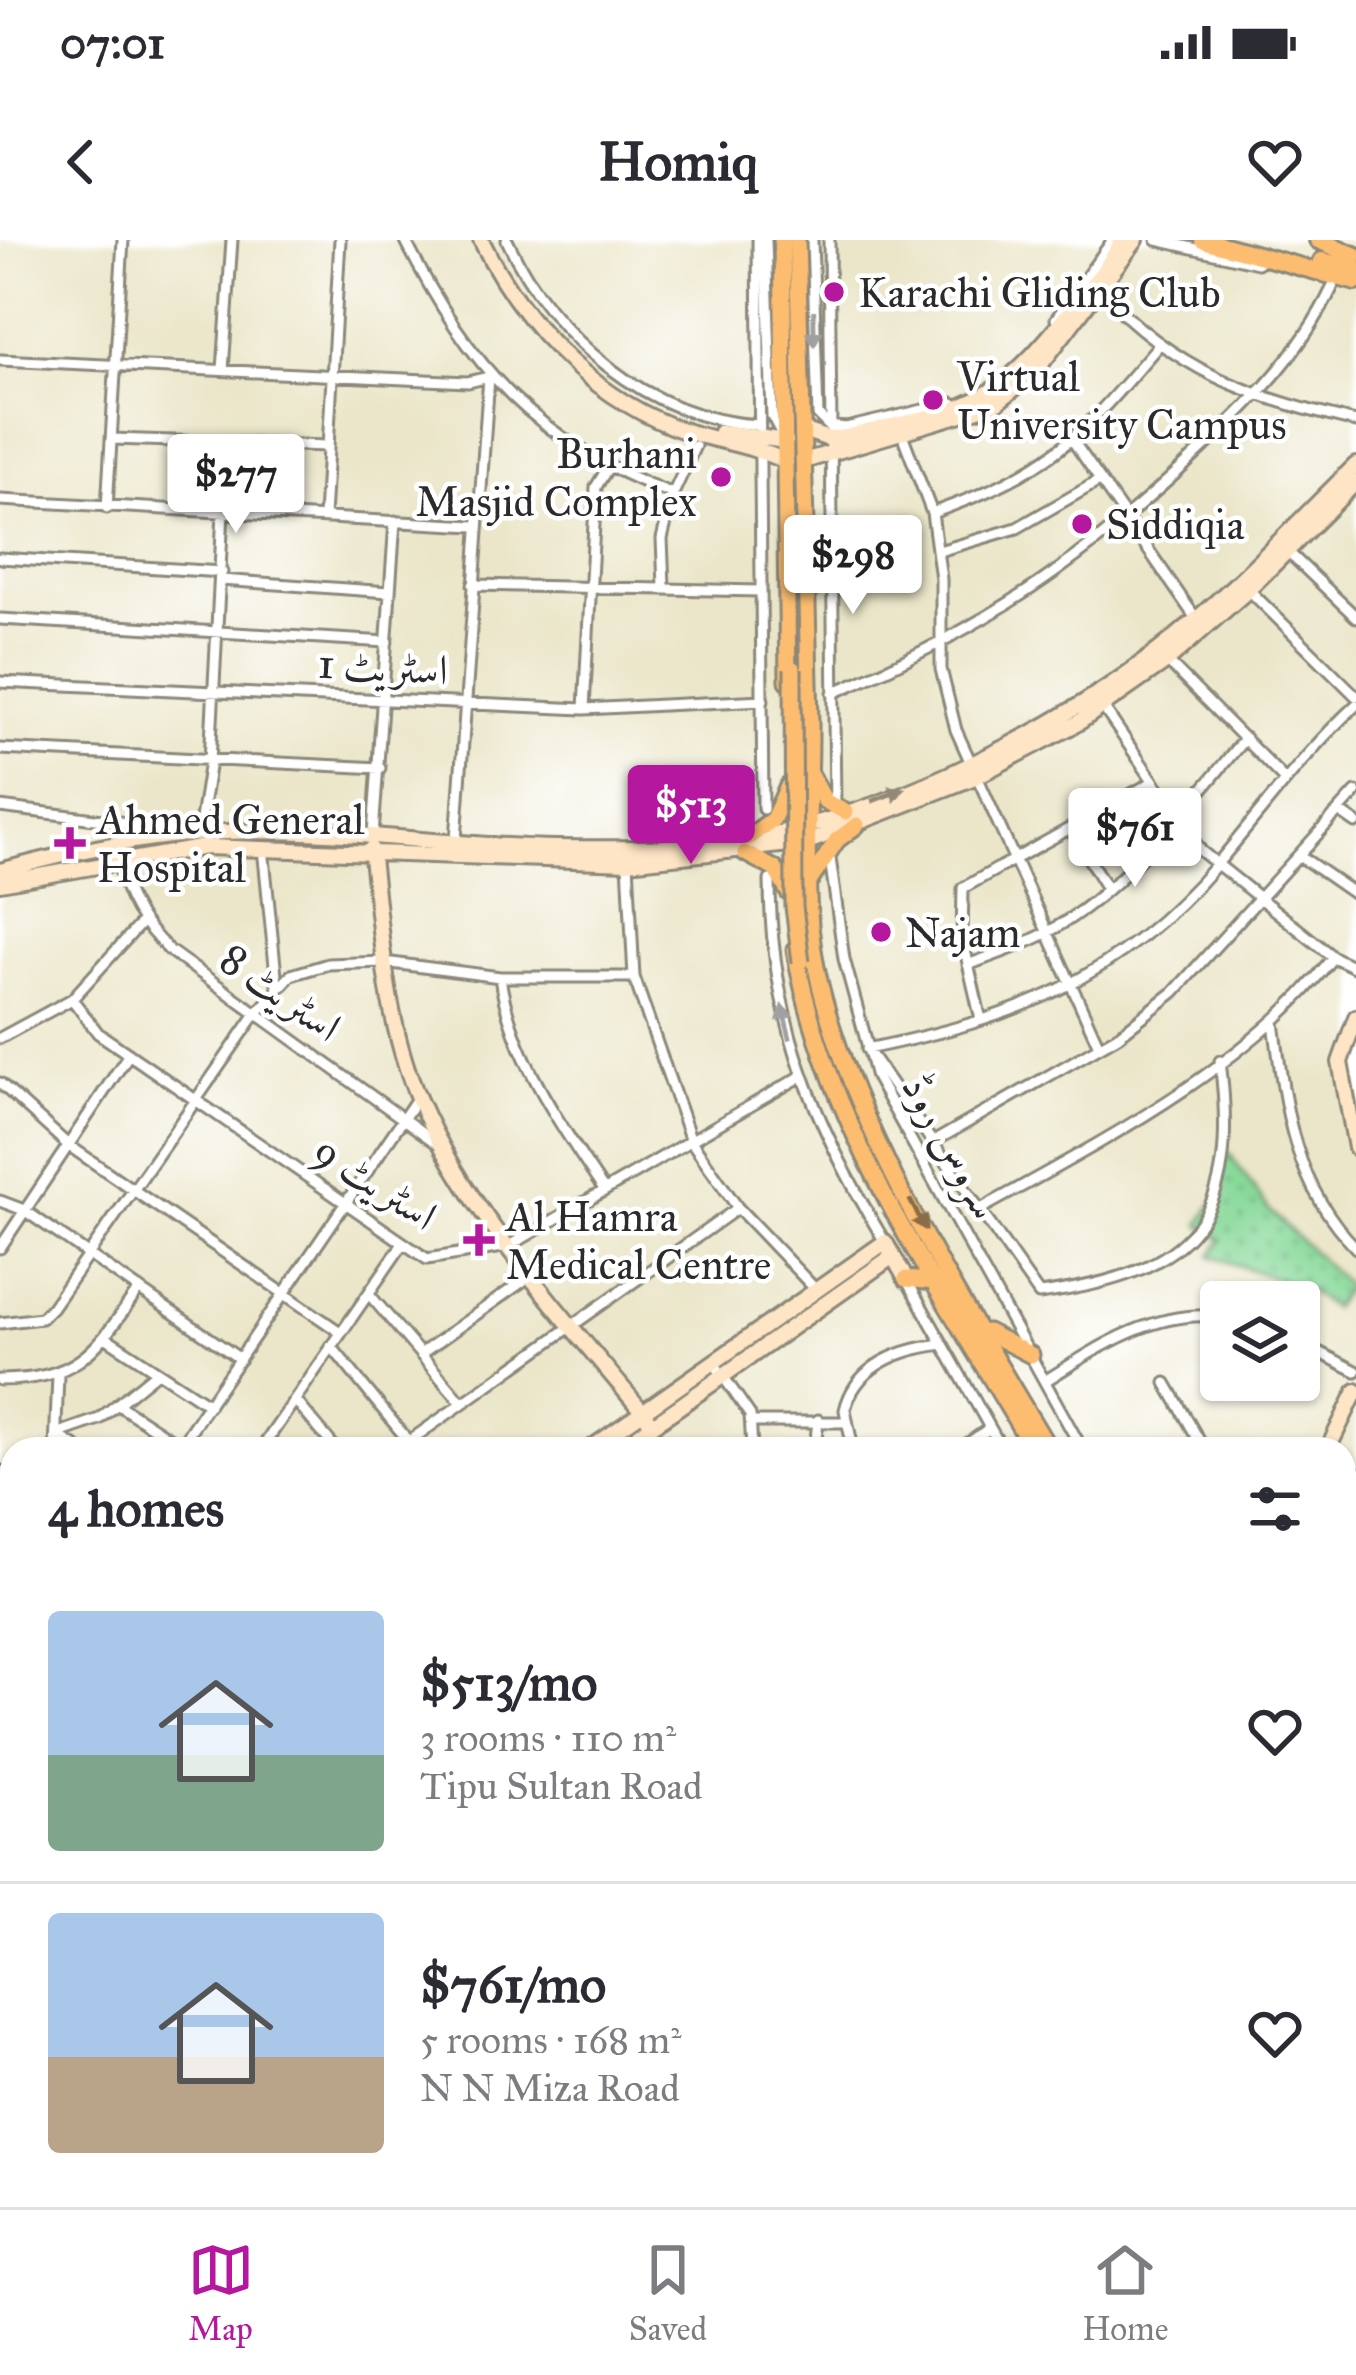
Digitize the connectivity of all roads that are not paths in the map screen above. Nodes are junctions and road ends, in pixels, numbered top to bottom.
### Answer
1 (123, 240) edge
2 (232, 240) edge
3 (340, 240) edge
4 (405, 240) edge
5 (486, 240) edge
6 (507, 240) edge
7 (762, 240) edge
8 (782, 240) edge
9 (797, 240) edge
10 (812, 240) edge
11 (829, 240) edge
12 (1118, 240) edge
13 (1136, 240) edge
14 (1157, 240) edge
15 (1203, 240) edge
16 (1319, 240) edge
17 (1253, 246) edge
18 (1356, 252) edge
19 (1274, 266) junction
20 (1356, 269) edge
21 (1335, 280) junction
22 (1356, 286) edge
23 (1100, 290) junction
24 (1157, 347) junction
25 (0, 360) edge
26 (114, 368) junction
27 (223, 370) junction
28 (330, 377) junction
29 (489, 377) junction
30 (1260, 394) junction
31 (1356, 422) edge
32 (902, 434) junction
33 (800, 435) junction
34 (760, 438) junction
35 (111, 439) junction
36 (830, 439) junction
37 (786, 441) junction
38 (1073, 441) junction
39 (328, 446) junction
40 (695, 446) dead end
41 (1356, 465) edge
42 (608, 469) junction
43 (1099, 481) junction
44 (1356, 482) edge
45 (673, 494) junction
46 (0, 500) edge
47 (107, 508) junction
48 (223, 512) junction
49 (932, 512) junction
50 (324, 518) junction
51 (787, 520) junction
52 (395, 521) junction
53 (761, 522) junction
54 (1125, 522) junction
55 (806, 523) junction
56 (475, 526) junction
57 (1285, 550) junction
58 (939, 551) junction
59 (0, 558) edge
60 (221, 576) junction
61 (472, 585) junction
62 (1244, 585) junction
63 (588, 586) junction
64 (664, 586) junction
65 (760, 591) junction
66 (389, 592) junction
67 (1356, 617) edge
68 (0, 619) edge
69 (1200, 623) junction
70 (219, 631) junction
71 (387, 642) junction
72 (940, 647) junction
73 (1167, 661) junction
74 (798, 669) junction
75 (0, 682) edge
76 (215, 690) junction
77 (833, 693) junction
78 (385, 700) junction
79 (763, 700) junction
80 (1356, 700) edge
81 (465, 703) junction
82 (1103, 706) junction
83 (584, 709) junction
84 (810, 729) junction
85 (834, 730) junction
86 (1245, 738) junction
87 (788, 740) junction
88 (764, 742) junction
89 (0, 749) edge
90 (211, 761) junction
91 (380, 768) junction
92 (972, 770) junction
93 (810, 772) junction
94 (1285, 780) junction
95 (1151, 783) junction
96 (788, 786) junction
97 (1356, 792) edge
98 (808, 803) junction
99 (788, 806) junction
100 (0, 807) edge
101 (764, 809) dead end
102 (1339, 811) junction
103 (846, 815) junction
104 (1177, 820) junction
105 (1356, 823) edge
106 (1070, 828) junction
107 (262, 839) junction
108 (204, 840) junction
109 (808, 841) junction
110 (372, 842) junction
111 (747, 845) junction
112 (789, 845) junction
113 (455, 848) junction
114 (829, 851) junction
115 (1300, 856) junction
116 (1013, 859) junction
117 (118, 860) junction
118 (628, 862) junction
119 (1216, 865) junction
120 (0, 871) edge
121 (770, 880) dead end
122 (0, 883) edge
123 (808, 886) junction
124 (1106, 886) junction
125 (789, 893) junction
126 (1356, 895) edge
127 (1261, 901) junction
128 (837, 920) junction
129 (790, 922) junction
130 (141, 923) junction
131 (810, 923) junction
132 (770, 924) junction
133 (1048, 933) junction
134 (1333, 957) junction
135 (805, 961) junction
136 (384, 962) junction
137 (968, 965) junction
138 (1356, 968) edge
139 (500, 977) junction
140 (634, 977) junction
141 (278, 986) junction
142 (1073, 987) junction
143 (72, 999) junction
144 (255, 1015) junction
145 (1356, 1017) edge
146 (981, 1020) junction
147 (1274, 1022) junction
148 (0, 1038) edge
149 (1100, 1046) junction
150 (867, 1049) junction
151 (129, 1054) junction
152 (1220, 1061) junction
153 (800, 1077) junction
154 (0, 1083) edge
155 (418, 1097) junction
156 (196, 1100) junction
157 (404, 1119) junction
158 (692, 1141) junction
159 (935, 1141) junction
160 (68, 1145) junction
161 (443, 1148) junction
162 (1356, 1148) edge
163 (888, 1160) junction
164 (135, 1188) junction
165 (604, 1190) junction
166 (890, 1200) junction
167 (0, 1201) edge
168 (345, 1205) junction
169 (738, 1208) junction
170 (24, 1210) junction
171 (979, 1210) junction
172 (402, 1245) junction
173 (509, 1246) junction
174 (0, 1248) edge
175 (1356, 1248) edge
176 (889, 1249) junction
177 (920, 1254) junction
178 (90, 1257) junction
179 (531, 1276) junction
180 (906, 1279) junction
181 (935, 1282) junction
182 (139, 1289) junction
183 (285, 1291) junction
184 (818, 1291) junction
185 (369, 1294) junction
186 (1200, 1317) edge
187 (976, 1322) junction
188 (0, 1323) edge
189 (571, 1328) junction
190 (340, 1331) junction
191 (105, 1337) junction
192 (943, 1344) junction
193 (331, 1346) junction
194 (422, 1353) junction
195 (1320, 1353) edge
196 (240, 1359) junction
197 (1033, 1359) junction
198 (719, 1369) junction
199 (1356, 1371) edge
200 (157, 1372) junction
201 (58, 1376) junction
202 (0, 1380) edge
203 (1045, 1381) junction
204 (1166, 1383) dead end
205 (1012, 1387) junction
206 (1356, 1391) edge
207 (295, 1400) junction
208 (462, 1403) junction
209 (120, 1406) junction
210 (208, 1406) junction
211 (648, 1419) junction
212 (818, 1420) junction
213 (753, 1422) junction
214 (845, 1422) junction
215 (990, 1428) junction
216 (56, 1434) junction
217 (56, 1437) edge
218 (61, 1437) edge
219 (165, 1437) edge
220 (187, 1437) edge
221 (269, 1437) edge
222 (326, 1437) edge
223 (405, 1437) edge
224 (422, 1437) edge
225 (613, 1437) edge
226 (631, 1437) edge
227 (752, 1437) edge
228 (816, 1437) edge
229 (849, 1437) edge
230 (977, 1437) edge
231 (995, 1437) edge
232 (1026, 1437) edge
233 (1042, 1437) edge
234 (1075, 1437) edge
235 (1197, 1437) edge
236 (1334, 1437) edge

1 - 26 street
2 - 27 street
3 - 28 street
4 - 29 street
5 - 34 main road
6 - 34 street
7 - 34 street
7 - 37 street
8 - 33 main road
9 - 33 main road
10 -> 33 street
11 - 36 street
12 - 36 main road
13 - 23 main road
14 - 19 street
15 - 17 highway
16 - 18 highway
17 - 19 highway
17 - 20 highway
17 - 21 highway
19 - 21 street
21 - 22 highway
21 - 30 street
23 - 24 street
23 - 32 main road
24 - 30 street
24 - 38 street
25 - 26 street
26 - 27 street
26 - 35 street
27 - 28 street
28 - 29 street
28 - 39 street
29 - 42 street
29 - 56 street
30 - 31 street
30 - 54 street
32 - 36 main road
32 - 49 street
33 - 34 main road
33 - 36 main road
33 - 36 main road
33 - 37 main road
33 - 37 main road
33 - 51 main road
33 - 55 main road
34 - 37 main road
34 - 53 street
35 - 39 street
35 - 47 street
36 - 77 street
38 - 43 street
38 - 49 street
39 - 50 street
40 - 45 street
41 - 62 main road
42 - 45 street
42 - 63 street
43 - 54 street
43 - 58 street
44 - 57 main road
45 - 64 street
46 - 47 street
47 - 48 street
48 - 50 street
48 - 60 street
49 - 58 street
50 - 52 street
51 - 53 street
51 - 74 main road
51 - 87 main road
52 - 56 street
52 - 66 street
53 - 65 street
54 - 69 street
54 - 72 street
55 - 74 main road
55 - 84 main road
56 - 61 street
57 - 62 main road
57 - 67 street
58 - 72 street
59 - 60 street
60 - 66 street
60 - 70 street
61 - 63 street
61 - 81 street
62 - 69 main road
62 - 80 street
63 - 64 street
63 - 83 street
64 - 65 street
65 - 79 street
66 - 71 street
68 - 70 street
69 - 73 main road
69 - 92 main road
70 - 71 street
70 - 76 street
71 - 78 street
72 - 77 street
72 - 92 street
73 - 82 main road
73 - 86 street
74 - 135 main road
75 - 76 street, اسٹریٹ 1
76 - 78 street, اسٹریٹ 1
76 - 90 street
77 - 85 street
78 - 81 street, اسٹریٹ 1
78 - 91 street
79 - 83 street, اسٹریٹ 1
79 - 88 street
80 - 94 street
81 - 83 street, اسٹریٹ 1
81 - 113 street
82 - 92 main road
82 - 95 street
84 - 85 street
84 - 93 main road
85 - 103 street
86 - 94 street
86 - 104 street
87 - 88 street
87 - 96 main road
88 - 101 street
89 - 90 street
90 - 91 street
90 - 108 street
91 - 110 street
92 - 103 main road
92 - 116 street
93 - 98 main road
93 - 103 main road
94 - 119 street
95 - 104 street
95 - 106 street
96 - 99 main road
96 - 111 main road
97 - 102 street
98 - 99 main road
98 - 109 main road
99 - 112 main road
100 - 108 street
102 - 105 street
102 - 115 street
103 - 109 main road
103 - 114 main road
104 - 119 street
104 - 124 street
106 - 116 street
106 - 124 street
107 - 108 main road
107 - 110 main road
107 - 141 street
108 - 117 main road
108 - 120 main road
109 - 112 main road
109 - 112 main road
109 - 123 main road
110 - 113 main road
110 - 136 main road
111 - 112 main road
111 - 113 main road
111 - 118 main road
111 - 125 main road
112 - 125 main road
113 - 118 main road
114 - 123 main road
114 - 128 street, سروس روڈ
115 - 126 street
115 - 127 street
116 - 133 street
116 - 137 street
117 - 122 main road
117 - 130 street, اسٹریٹ 8
118 - 140 street
119 - 127 street
119 - 142 street
121 - 132 street
123 - 131 main road
124 - 133 street
125 - 129 main road
127 - 134 street
127 - 149 street
128 - 131 street
128 - 150 street, سروس روڈ
129 - 132 street
129 - 166 main road
130 - 143 street
130 - 144 street, اسٹریٹ 8
131 - 163 main road
153 -> 132 street
133 - 137 street
133 - 142 street
134 - 138 street
134 - 147 street
135 - 163 main road
135 - 166 main road
136 - 139 street
136 - 141 street
136 - 155 main road
137 - 146 street
139 - 140 street
139 - 165 street
140 - 158 street
141 - 144 street
142 - 146 street
142 - 149 street
143 - 148 street
143 - 151 street, اسٹریٹ 9
144 - 156 street
144 - 157 street, اسٹریٹ 8
145 - 162 main road
146 - 150 street
147 - 152 street
147 - 175 street
149 - 159 street
150 - 159 street
150 - 197 street, سروس روڈ
151 - 156 street, اسٹریٹ 9
151 - 160 street
152 - 171 street
152 - 171 street
153 - 158 street, اسٹریٹ 9
153 - 176 street
154 - 160 street
155 - 157 street
155 - 161 main road
156 - 164 street
156 - 168 street, اسٹریٹ 9
157 - 161 street, اسٹریٹ 8
157 - 168 street
158 - 165 street, اسٹریٹ 9
158 - 169 street
159 - 171 street
160 - 164 street
160 - 170 street
161 - 173 main road
163 -> 187 main road
164 - 178 street
164 - 183 street
165 - 173 street, اسٹریٹ 9
166 - 177 main road
167 - 170 street
168 - 172 street, اسٹریٹ 9
168 - 183 street
169 - 184 street
169 - 189 street
170 - 174 street
170 - 178 street
172 - 173 street, اسٹریٹ 9
172 - 185 street
173 - 179 main road
176 - 180 main road
176 - 184 main road
176 - 198 main road
177 - 180 main road
177 - 181 main road
178 - 182 street
178 - 188 street
179 - 189 main road
179 - 194 street
180 - 181 main road
180 - 192 street
181 - 232 main road
182 - 191 street
182 - 196 street
183 - 190 street
183 - 196 street
184 - 198 main road
185 - 190 street
185 - 194 street
186 - 203 street
187 - 197 main road
187 - 205 main road
189 - 208 street
189 - 211 main road
190 - 193 street
191 - 200 street
191 - 201 street
192 - 214 street
192 - 215 street
193 - 207 street
193 - 223 street
194 - 208 street
195 - 199 street
196 - 210 street
197 - 203 street, سروس روڈ
197 - 205 main road
198 - 211 main road
198 - 213 street
200 - 209 street
200 - 210 street
201 - 202 street
201 - 216 street
203 - 234 street, سروس روڈ
204 - 235 street
205 - 233 main road
206 - 236 main road
207 - 221 street
207 - 222 street
208 - 224 street
209 - 216 street
209 - 219 street
210 - 220 street
211 - 225 main road
211 - 226 main road
212 - 213 street
212 - 214 street
212 - 228 street
213 - 227 street
214 - 229 street
215 - 230 street
215 - 231 street
216 - 217 street
216 - 218 street

